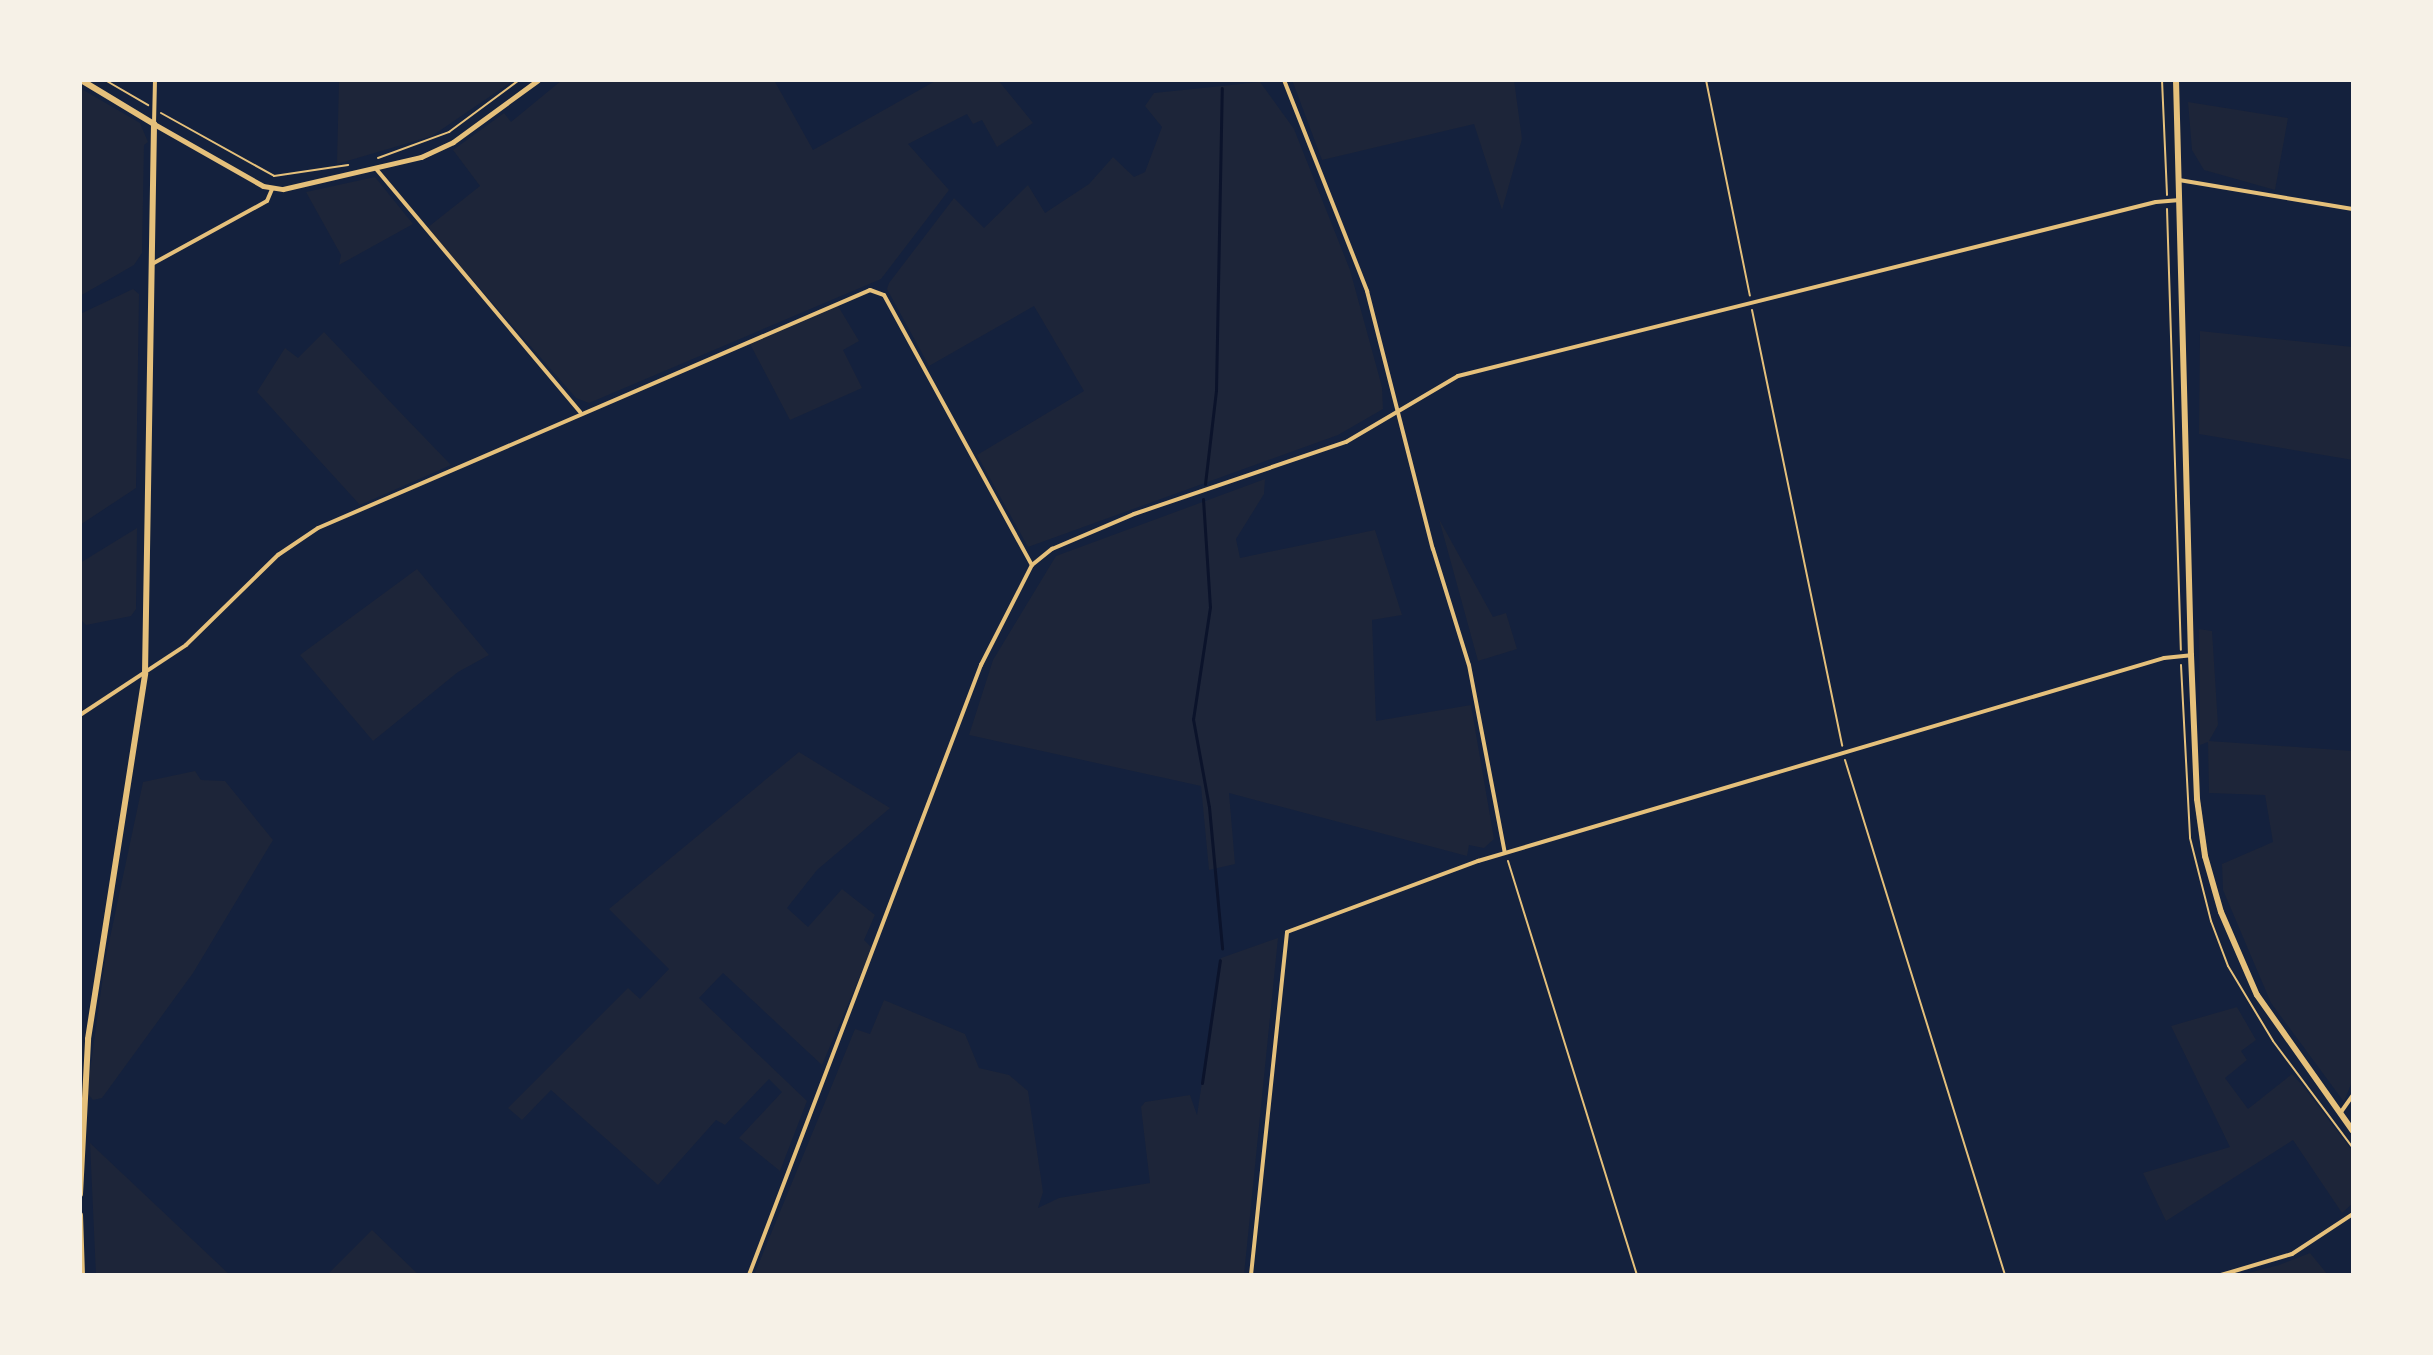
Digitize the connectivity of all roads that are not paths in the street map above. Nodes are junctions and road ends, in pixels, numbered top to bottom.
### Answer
1 (81, 80) edge
2 (155, 80) edge
3 (538, 80) edge
4 (1284, 80) edge
5 (2176, 80) edge
6 (154, 124) junction
7 (377, 170) junction
8 (2179, 180) junction
9 (272, 189) junction
10 (2180, 200) junction
11 (2353, 209) edge
12 (152, 264) junction
13 (580, 412) junction
14 (1398, 413) junction
15 (1032, 565) junction
16 (2191, 655) junction
17 (145, 673) junction
18 (80, 715) edge
19 (1505, 853) junction
20 (2353, 1095) edge
21 (2339, 1113) junction
22 (2353, 1131) edge
23 (80, 1194) edge
24 (2353, 1214) edge
25 (80, 1215) edge
26 (82, 1275) edge
27 (749, 1275) edge
28 (1251, 1275) edge
29 (2221, 1275) edge

1 - 6 main road
2 - 6 street
3 - 7 street
4 - 14 street
5 - 8 main road
6 - 9 street
6 - 12 main road
7 - 9 street
7 - 13 street
8 - 10 main road
8 - 11 street
9 - 12 street
10 - 14 street
10 - 16 main road
12 - 17 main road
13 - 15 street
13 - 17 street
14 - 15 street
14 - 19 street
15 - 27 street
16 - 19 street
16 - 21 main road
17 - 18 street
17 - 23 main road
19 - 28 street
20 - 21 street
21 - 22 main road
24 - 29 street
25 - 26 main road

